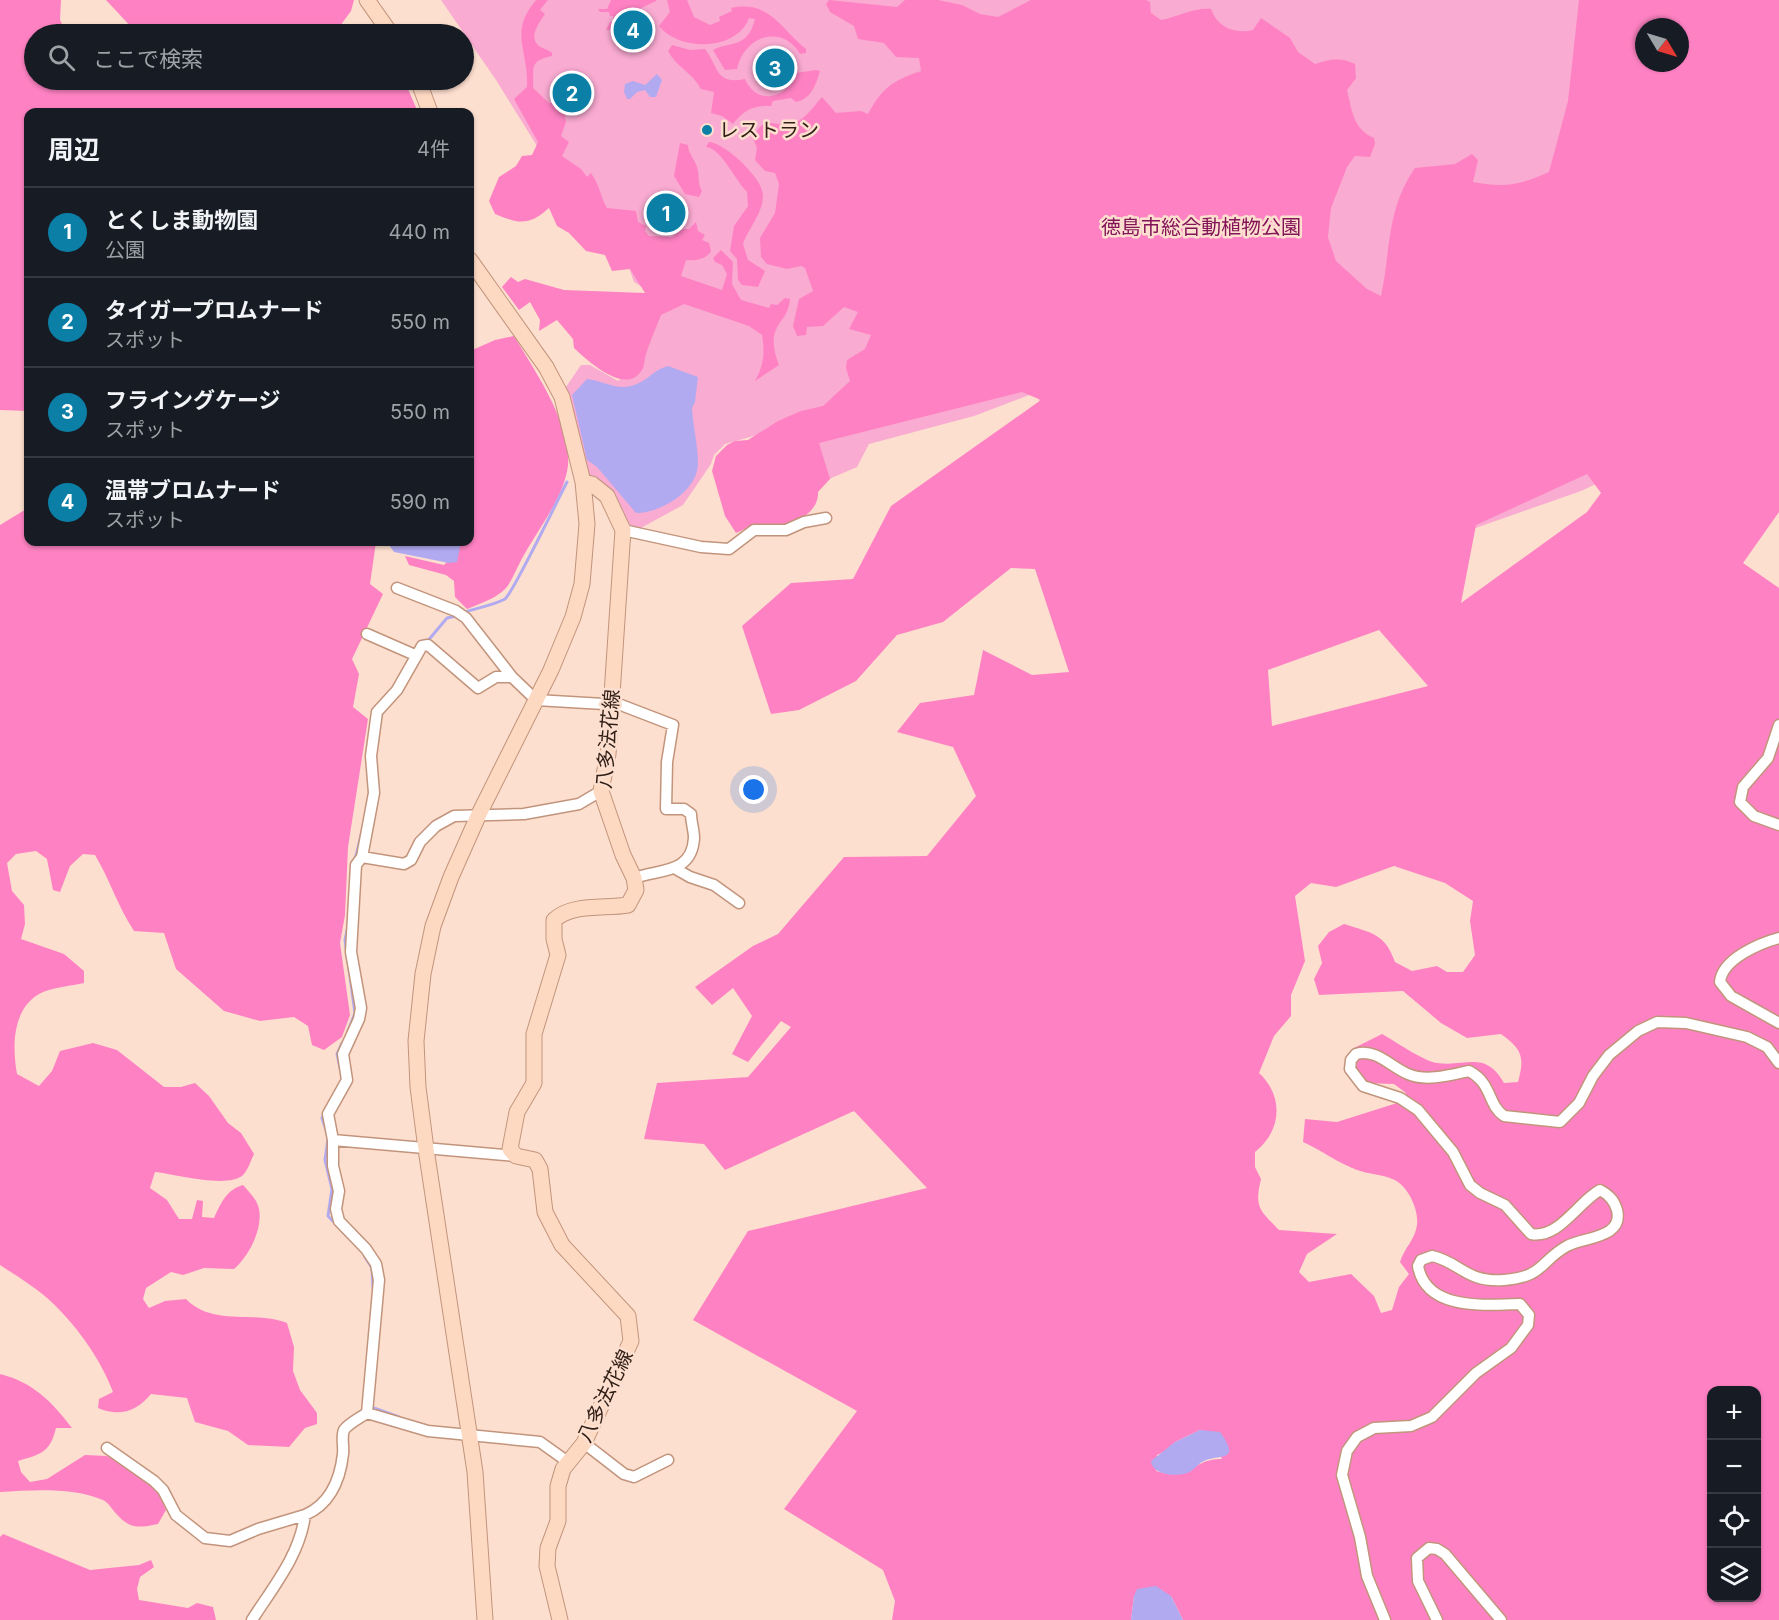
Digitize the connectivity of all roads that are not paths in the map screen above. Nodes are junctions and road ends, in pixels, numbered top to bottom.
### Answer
1 (371, 1) edge
2 (385, 24) edge
3 (421, 90) edge
4 (428, 108) edge
5 (474, 266) edge
6 (583, 482) junction
7 (826, 518) dead end
8 (623, 530) junction
9 (397, 588) dead end
10 (367, 634) dead end
11 (415, 655) junction
12 (512, 677) junction
13 (536, 700) junction
14 (610, 703) junction
15 (1779, 725) edge
16 (601, 791) junction
17 (479, 814) junction
18 (1779, 825) edge
19 (362, 857) junction
20 (676, 869) junction
21 (634, 878) junction
22 (739, 903) dead end
23 (1779, 938) edge
24 (1779, 1023) edge
25 (1779, 1063) edge
26 (333, 1140) junction
27 (426, 1149) junction
28 (516, 1155) junction
29 (367, 1413) junction
30 (470, 1437) junction
31 (584, 1443) junction
32 (107, 1448) dead end
33 (668, 1460) dead end
34 (568, 1462) junction
35 (305, 1515) junction
36 (252, 1620) edge
37 (485, 1620) edge
38 (560, 1620) edge
39 (1385, 1620) edge
40 (1437, 1620) edge
41 (1501, 1620) edge

1 - 2 main road
3 - 4 main road
5 - 6 main road
6 - 8 main road, 八多法花線
6 - 13 main road
7 - 8 street
8 - 14 main road, 八多法花線
9 - 12 street
10 - 11 street
11 - 12 street
11 - 19 street
12 - 13 street
13 - 14 street
13 - 17 main road
14 - 16 main road, 八多法花線
14 - 20 street
15 - 18 street
16 - 17 street
16 - 21 main road, 八多法花線
17 - 19 street
17 - 27 main road
19 - 26 street
20 - 21 street
20 - 22 street
21 - 28 main road
23 - 24 street
25 - 39 street
26 - 27 street
26 - 29 street
27 - 28 street
27 - 30 main road
28 - 31 main road, 八多法花線
29 - 30 street
29 - 35 street
30 - 34 street
30 - 37 main road
31 - 33 street
31 - 34 main road, 八多法花線
32 - 35 street
34 - 38 main road, 八多法花線
35 - 36 street
40 - 41 street

